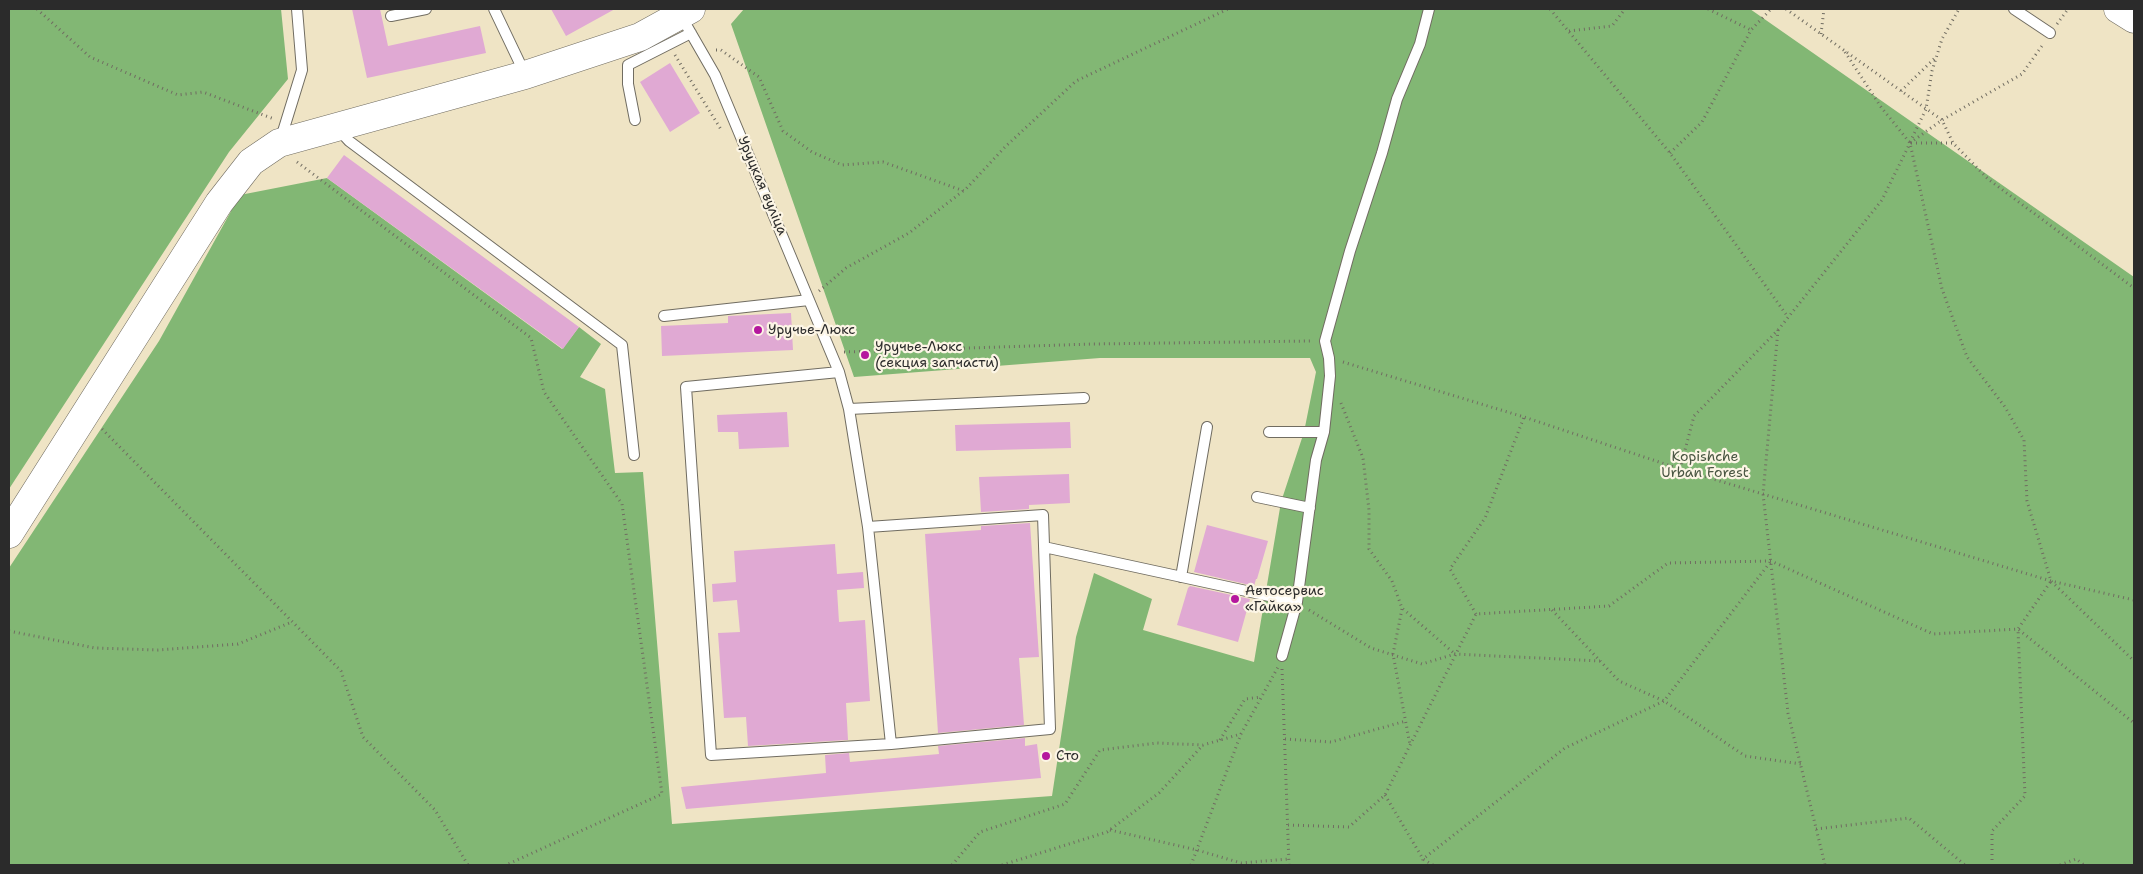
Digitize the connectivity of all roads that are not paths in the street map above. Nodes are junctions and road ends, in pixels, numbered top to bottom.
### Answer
1 (297, 9) edge
2 (426, 9) edge
3 (494, 9) edge
4 (1429, 9) edge
5 (2014, 9) edge
6 (2118, 9) edge
7 (391, 16) dead end
8 (687, 19) edge
9 (2134, 19) edge
10 (2050, 33) road end
11 (525, 75) junction
12 (635, 120) dead end
13 (336, 128) junction
14 (283, 134) junction
15 (809, 300) junction
16 (664, 316) dead end
17 (839, 372) junction
18 (1084, 398) dead end
19 (849, 409) junction
20 (1207, 426) dead end
21 (1269, 432) dead end
22 (1324, 432) junction
23 (634, 456) dead end
24 (1257, 497) dead end
25 (1310, 508) junction
26 (868, 527) junction
27 (9, 534) edge
28 (1044, 547) junction
29 (1181, 577) junction
30 (1297, 602) junction
31 (1282, 656) dead end
32 (890, 744) junction

1 - 14 lane
2 - 7 lane
3 - 11 lane
4 - 22 lane
5 - 10 lane
6 - 9 street
8 - 11 street
8 - 12 lane
8 - 15 lane, Уруцкая вуліца
11 - 13 street
13 - 14 street
13 - 23 lane
14 - 27 street
15 - 16 lane
15 - 17 lane, Уруцкая вуліца
17 - 19 lane, Уруцкая вуліца
17 - 32 lane
18 - 19 lane
19 - 26 lane, Уруцкая вуліца
20 - 29 lane
21 - 22 lane
22 - 25 lane
24 - 25 lane
25 - 30 lane
26 - 28 lane
26 - 32 lane, Уруцкая вуліца
28 - 29 lane
28 - 32 lane
29 - 30 lane
30 - 31 lane

